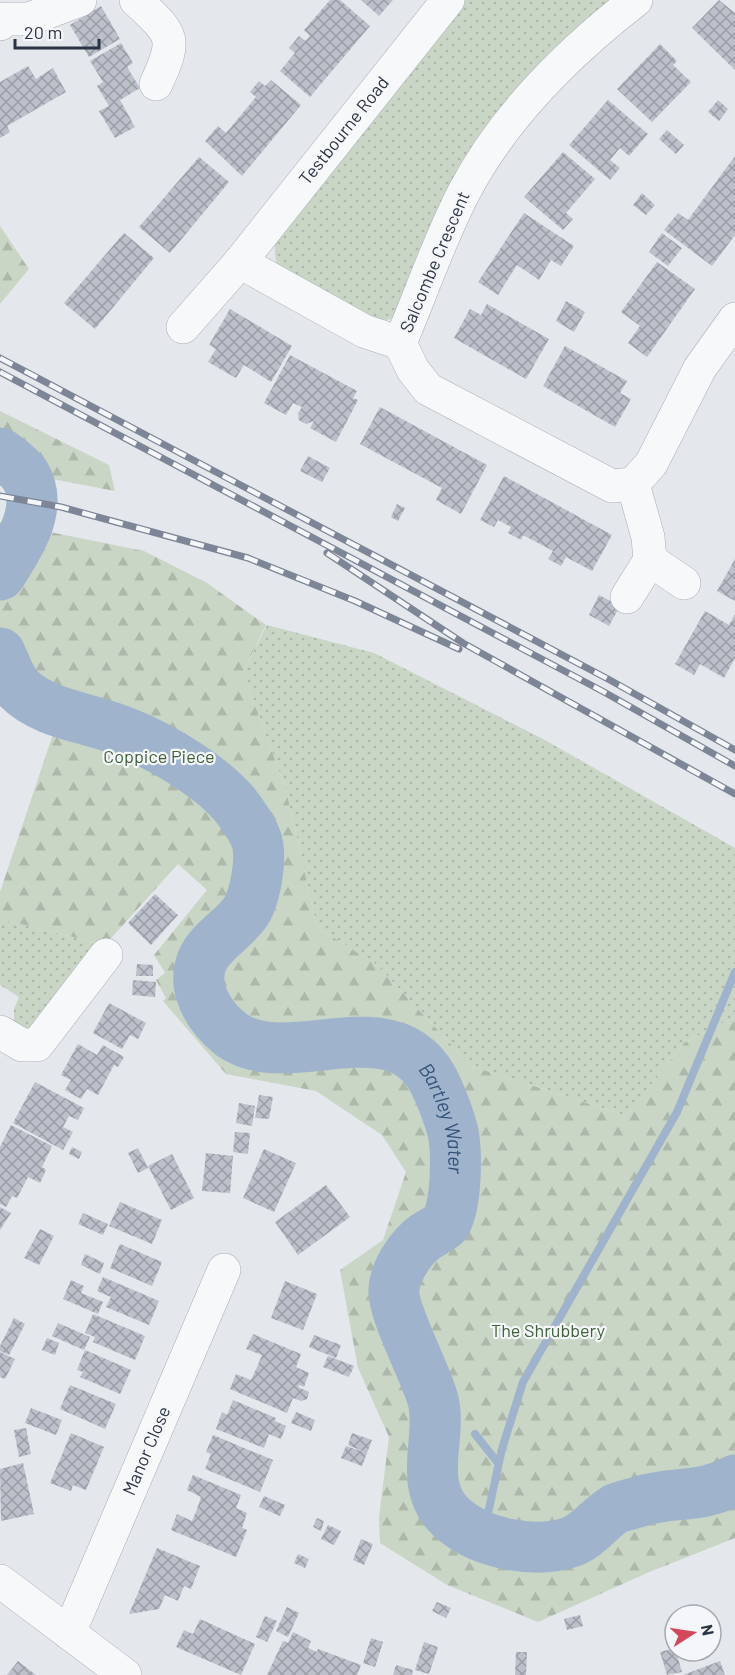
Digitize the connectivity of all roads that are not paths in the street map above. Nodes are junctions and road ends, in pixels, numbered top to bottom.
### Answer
1 (80, 0) edge
2 (136, 0) edge
3 (448, 0) edge
4 (636, 0) edge
5 (1, 20) edge
6 (156, 84) dead end
7 (240, 262) junction
8 (735, 319) edge
9 (183, 327) dead end
10 (400, 343) junction
11 (633, 484) junction
12 (650, 560) junction
13 (684, 583) dead end
14 (627, 597) dead end
15 (106, 955) dead end
16 (0, 1032) edge
17 (224, 1270) dead end
18 (0, 1581) edge
19 (69, 1633) junction
20 (125, 1675) edge

1 - 5 street
2 - 6 street
3 - 7 street, Testbourne Road
4 - 10 street, Salcombe Crescent
7 - 9 street, Testbourne Road
7 - 10 street
8 - 11 street
10 - 11 street, Salcombe Crescent
11 - 12 street
12 - 13 street
12 - 14 street
15 - 16 street
17 - 19 street, Manor Close
18 - 19 street
19 - 20 street

